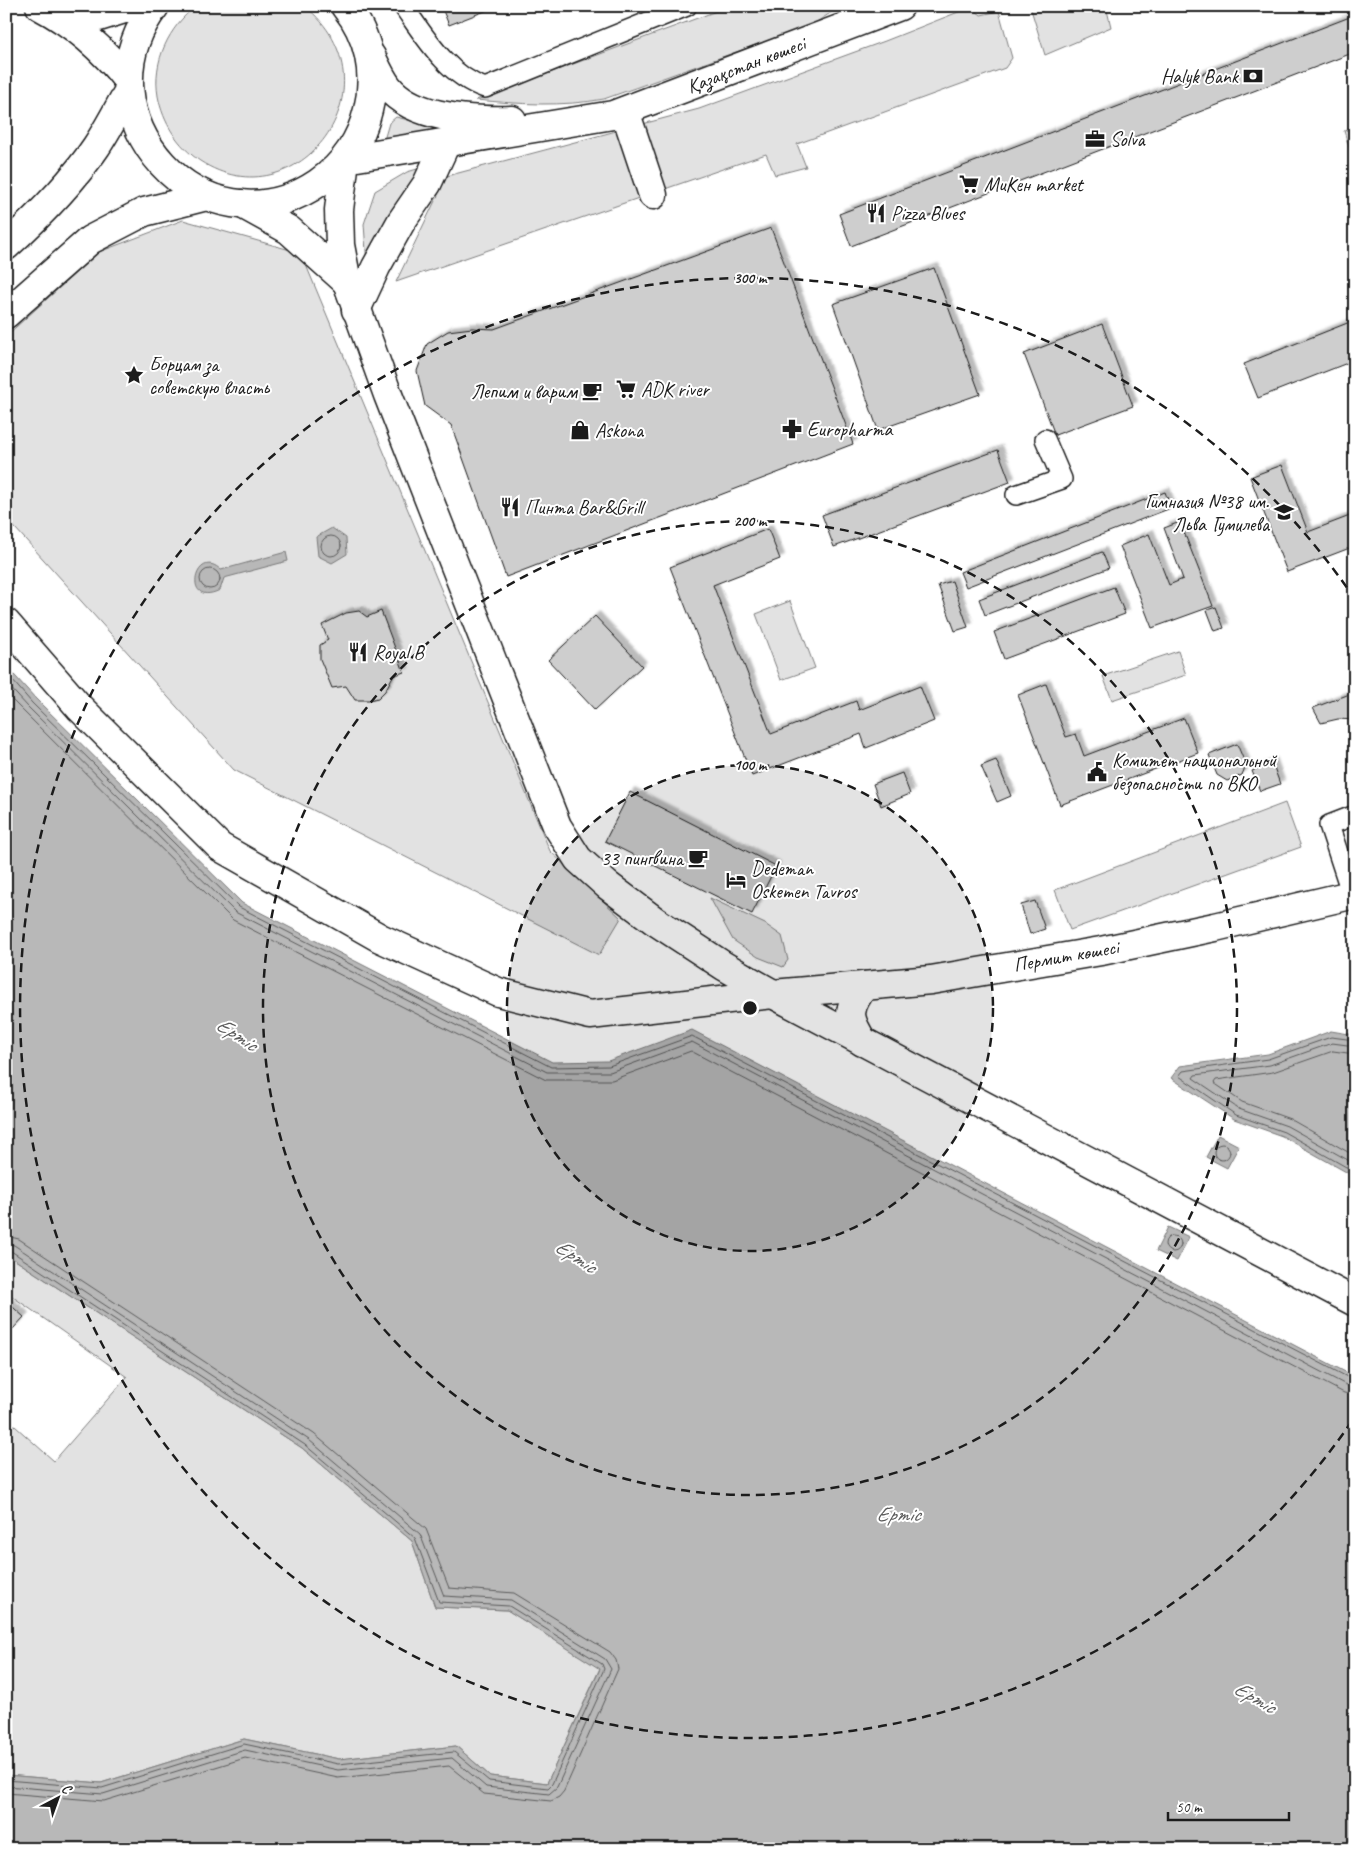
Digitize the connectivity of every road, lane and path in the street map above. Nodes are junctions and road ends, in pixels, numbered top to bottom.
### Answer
1 (134, 6) edge
2 (155, 6) edge
3 (404, 6) edge
4 (688, 6) edge
5 (900, 6) edge
6 (346, 7) edge
7 (48, 10) edge
8 (368, 53) junction
9 (128, 85) junction
10 (625, 111) junction
11 (591, 120) junction
12 (446, 143) junction
13 (345, 159) junction
14 (653, 195) dead end
15 (207, 196) junction
16 (242, 204) junction
17 (6, 246) edge
18 (347, 282) junction
19 (16, 306) edge
20 (356, 310) junction
21 (1045, 439) dead end
22 (1016, 495) dead end
23 (6, 623) edge
24 (1355, 815) edge
25 (1353, 894) edge
26 (864, 986) junction
27 (773, 994) junction
28 (863, 1042) junction
29 (1355, 1302) edge

1 - 7 main road
2 - 9 main road
3 - 4 street
5 - 10 main road, Қазақстан көшесі
6 - 8 main road
7 - 9 main road
8 - 11 main road, Қазақстан көшесі
8 - 13 main road
9 - 15 main road
9 - 17 main road
10 - 11 main road, Қазақстан көшесі
10 - 14 main road
11 - 12 main road, Қазақстан көшесі
12 - 13 main road, Қазақстан көшесі
12 - 20 main road
13 - 16 main road
13 - 18 main road
15 - 16 main road
15 - 19 main road
16 - 18 main road
18 - 20 main road
20 - 27 main road
21 - 22 street
23 - 27 main road, Пермит көшесі
24 - 25 street
25 - 26 main road, Пермит көшесі
26 - 27 main road, Пермит көшесі
26 - 28 main road
27 - 28 main road
28 - 29 main road

